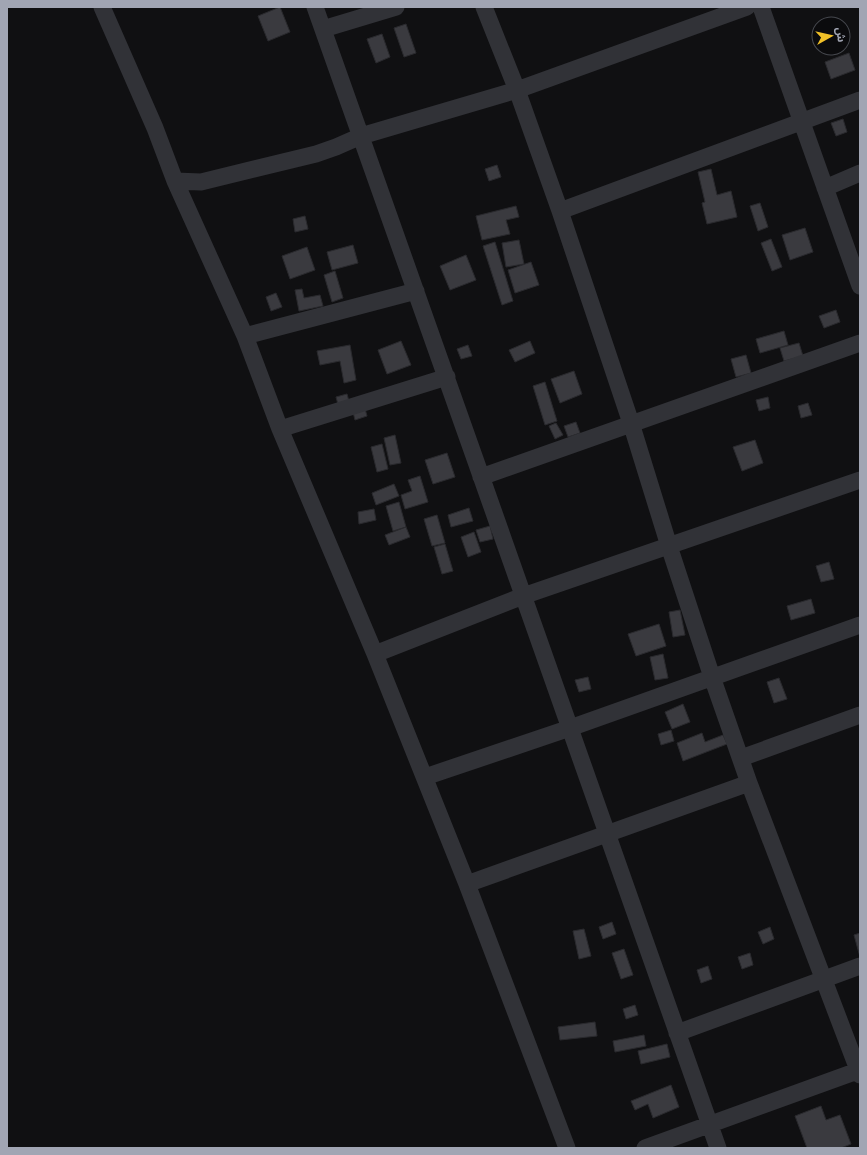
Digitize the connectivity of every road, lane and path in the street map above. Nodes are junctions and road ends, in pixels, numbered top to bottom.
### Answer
1 (102, 7) edge
2 (315, 7) edge
3 (396, 7) edge
4 (484, 7) edge
5 (747, 7) edge
6 (762, 7) edge
7 (323, 29) junction
8 (517, 90) junction
9 (860, 100) edge
10 (802, 121) junction
11 (361, 136) junction
12 (860, 173) edge
13 (175, 181) junction
14 (825, 188) junction
15 (560, 211) junction
16 (860, 286) edge
17 (416, 291) junction
18 (245, 336) junction
19 (860, 343) edge
20 (447, 377) junction
21 (631, 424) junction
22 (280, 429) junction
23 (481, 477) junction
24 (860, 480) edge
25 (669, 546) junction
26 (523, 596) junction
27 (860, 625) edge
28 (375, 654) junction
29 (712, 677) junction
30 (860, 715) edge
31 (570, 728) junction
32 (740, 758) junction
33 (425, 777) junction
34 (749, 783) junction
35 (607, 834) junction
36 (467, 884) junction
37 (860, 966) edge
38 (824, 979) junction
39 (677, 1033) junction
40 (859, 1072) edge
41 (710, 1125) junction
42 (567, 1148) edge
43 (645, 1148) edge
44 (718, 1148) edge

1 - 13 street
2 - 7 street
3 - 7 street
4 - 8 street
5 - 8 street
6 - 10 street
7 - 11 street
8 - 11 street
8 - 15 street
9 - 10 street
10 - 14 street
10 - 15 street
11 - 13 street
11 - 17 street
12 - 14 street
13 - 18 street
14 - 16 street
15 - 21 street
17 - 18 street
17 - 20 street
18 - 22 street
19 - 21 street
20 - 22 street
20 - 23 street
21 - 23 street
21 - 25 street
22 - 28 street
23 - 26 street
24 - 25 street
25 - 26 street
25 - 29 street
26 - 28 street
26 - 31 street
27 - 29 street
28 - 33 street
29 - 31 street
29 - 32 street
30 - 32 street
31 - 33 street
31 - 35 street
32 - 34 street
33 - 36 street
34 - 35 street
34 - 38 street
35 - 36 street
35 - 39 street
36 - 42 street
37 - 38 street
38 - 39 street
38 - 40 street
39 - 41 street
40 - 41 street
41 - 43 street
41 - 44 street

